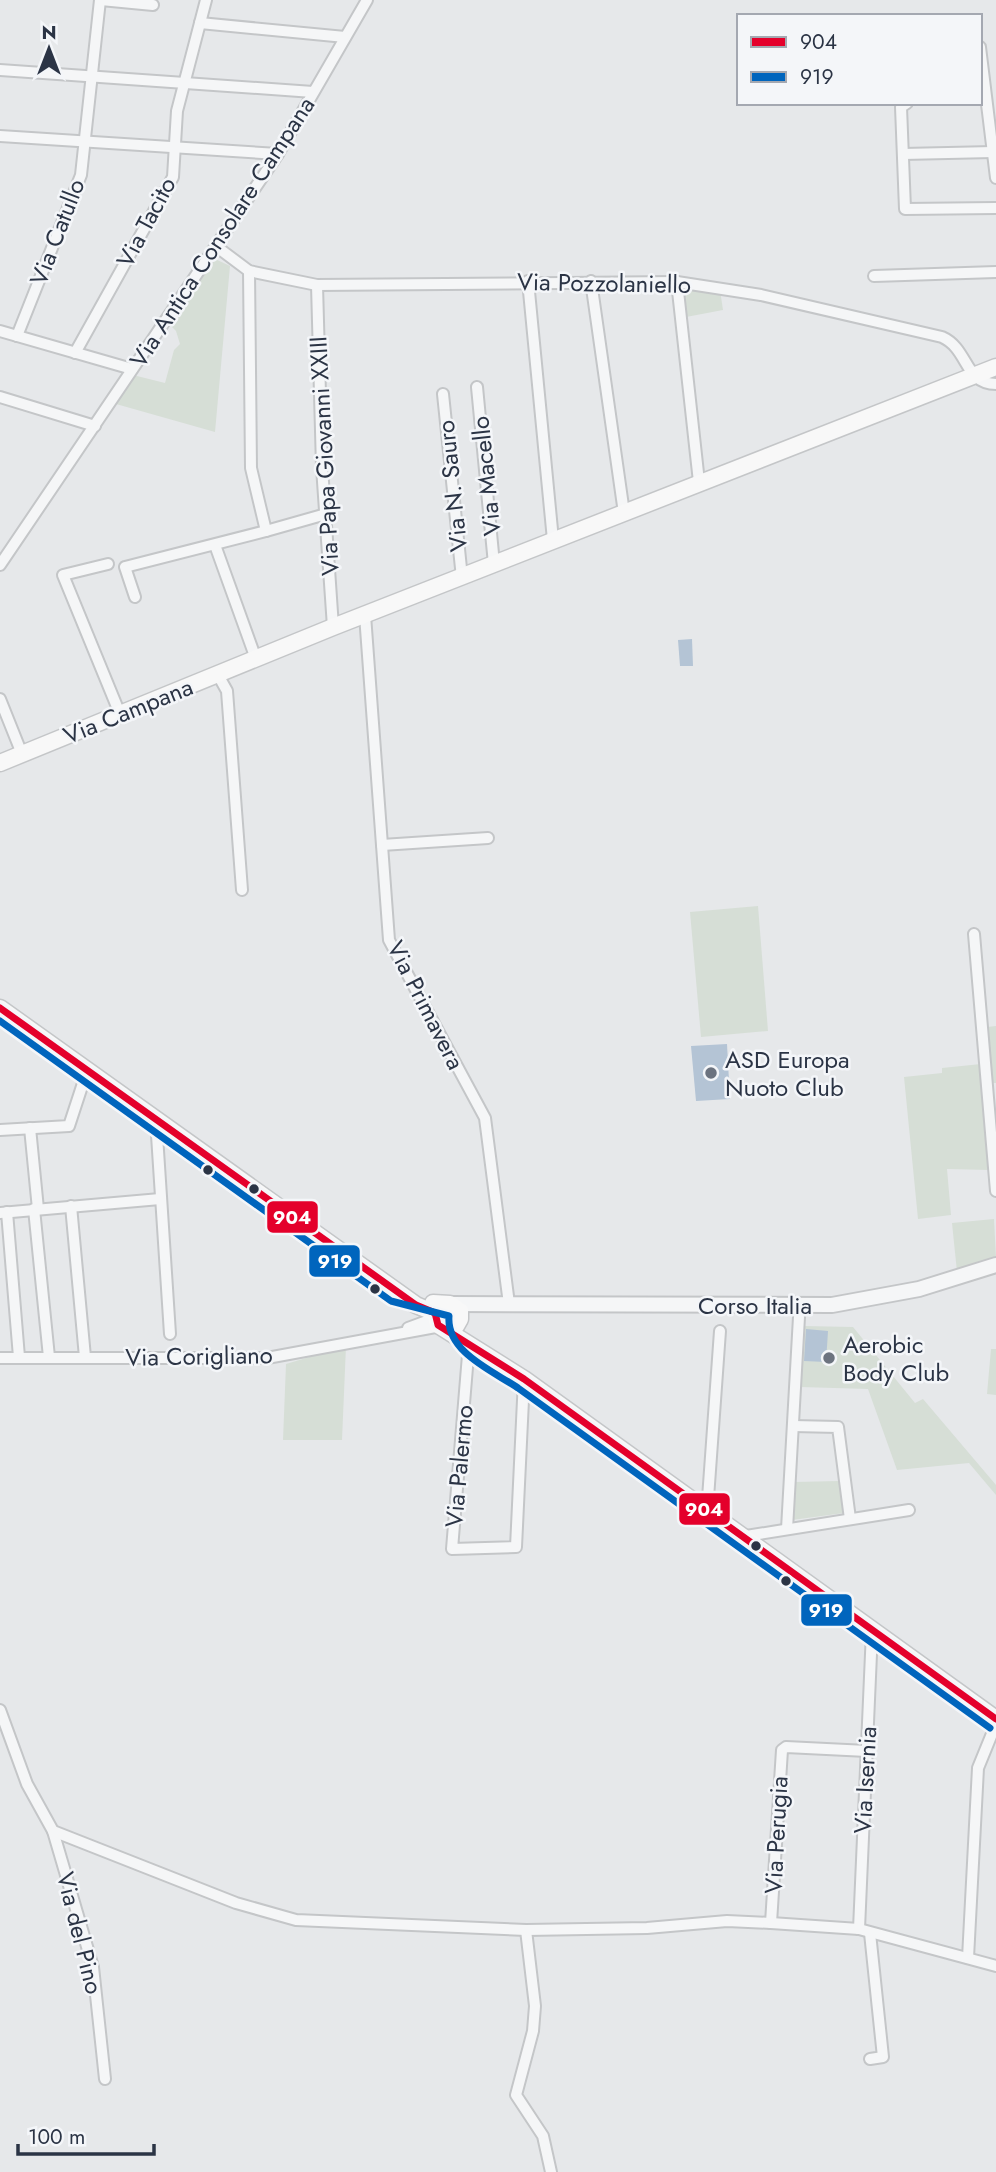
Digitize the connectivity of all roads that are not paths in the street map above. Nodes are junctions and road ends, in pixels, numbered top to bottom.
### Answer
1 (101, 0) edge
2 (206, 0) edge
3 (366, 0) edge
4 (153, 5) dead end
5 (200, 23) junction
6 (345, 37) junction
7 (982, 63) edge
8 (0, 70) edge
9 (93, 76) junction
10 (185, 83) junction
11 (313, 92) junction
12 (904, 105) edge
13 (0, 136) edge
14 (85, 141) junction
15 (177, 147) junction
16 (993, 152) junction
17 (278, 154) junction
18 (903, 154) junction
19 (996, 178) edge
20 (996, 208) edge
21 (217, 247) junction
22 (249, 271) junction
23 (996, 272) edge
24 (874, 276) dead end
25 (528, 281) junction
26 (591, 281) junction
27 (677, 282) junction
28 (317, 285) junction
29 (0, 331) edge
30 (17, 336) junction
31 (75, 353) junction
32 (996, 367) edge
33 (132, 369) junction
34 (973, 377) junction
35 (996, 384) edge
36 (477, 387) dead end
37 (443, 394) dead end
38 (0, 397) edge
39 (95, 426) junction
40 (699, 482) junction
41 (624, 513) junction
42 (326, 514) junction
43 (266, 531) junction
44 (553, 540) junction
45 (215, 545) junction
46 (108, 564) dead end
47 (494, 564) junction
48 (0, 565) edge
49 (462, 578) junction
50 (135, 597) dead end
51 (365, 615) junction
52 (333, 627) junction
53 (256, 659) junction
54 (218, 675) junction
55 (0, 699) edge
56 (120, 714) junction
57 (22, 754) junction
58 (0, 763) edge
59 (488, 838) dead end
60 (382, 845) junction
61 (242, 890) dead end
62 (974, 934) dead end
63 (0, 1008) edge
64 (87, 1070) junction
65 (156, 1120) junction
66 (30, 1128) junction
67 (0, 1130) edge
68 (996, 1191) edge
69 (160, 1199) junction
70 (71, 1206) junction
71 (36, 1209) junction
72 (3, 1212) edge
73 (996, 1265) edge
74 (12, 1268) junction
75 (0, 1274) edge
76 (397, 1292) junction
77 (509, 1304) junction
78 (416, 1305) junction
79 (446, 1317) junction
80 (799, 1317) dead end
81 (417, 1323) junction
82 (720, 1331) dead end
83 (170, 1334) dead end
84 (396, 1334) junction
85 (469, 1343) junction
86 (19, 1357) junction
87 (49, 1357) junction
88 (85, 1357) junction
89 (0, 1358) edge
90 (524, 1379) junction
91 (793, 1426) junction
92 (909, 1510) dead end
93 (708, 1512) junction
94 (850, 1519) junction
95 (787, 1529) junction
96 (740, 1536) junction
97 (872, 1630) junction
98 (0, 1710) edge
99 (996, 1722) edge
100 (12, 1747) junction
101 (867, 1751) junction
102 (0, 1753) edge
103 (52, 1831) junction
104 (771, 1923) junction
105 (526, 1930) junction
106 (864, 1931) junction
107 (968, 1958) junction
108 (996, 1966) edge
109 (870, 2059) dead end
110 (105, 2078) dead end
111 (551, 2172) edge

1 - 4 street
1 - 9 street, Via Catullo
2 - 5 street, Via Tacito
3 - 6 street, Via Antica Consolare Campana
5 - 6 street
5 - 10 street, Via Tacito
6 - 11 street, Via Antica Consolare Campana
7 - 16 street
8 - 9 street
9 - 10 street
9 - 14 street, Via Catullo
10 - 11 street
10 - 15 street, Via Tacito
11 - 17 street, Via Antica Consolare Campana
12 - 18 street
13 - 14 street
14 - 15 street
14 - 30 street, Via Catullo
15 - 17 street
15 - 31 street, Via Tacito
16 - 18 street
16 - 19 street
17 - 21 street, Via Antica Consolare Campana
18 - 20 street
21 - 22 street, Via Pozzolaniello
21 - 33 street, Via Antica Consolare Campana
22 - 28 street, Via Pozzolaniello
22 - 43 street
23 - 24 street
25 - 26 street, Via Pozzolaniello
25 - 28 street, Via Pozzolaniello
25 - 44 street
26 - 27 street, Via Pozzolaniello
26 - 41 street
27 - 34 street, Via Pozzolaniello
27 - 40 street
28 - 42 street, Via Papa Giovanni XXIII
29 - 30 street
30 - 31 street
31 - 33 street
32 - 34 main road, Via Campana
33 - 39 street, Via Antica Consolare Campana
34 - 35 street
34 - 40 main road, Via Campana
36 - 47 street, Via Macello
37 - 49 street, Via N. Sauro
38 - 39 street
39 - 48 street, Via Antica Consolare Campana
40 - 41 main road, Via Campana
41 - 44 main road, Via Campana
42 - 43 street
42 - 52 street, Via Papa Giovanni XXIII
43 - 45 street
44 - 47 main road, Via Campana
45 - 50 street
45 - 53 street
46 - 56 street
47 - 49 main road, Via Campana
49 - 51 main road, Via Campana
51 - 52 main road, Via Campana
51 - 60 street, Via Primavera
52 - 53 main road, Via Campana
53 - 54 main road, Via Campana
54 - 56 main road, Via Campana
54 - 61 street
55 - 57 street
56 - 57 main road, Via Campana
57 - 58 main road, Via Campana
59 - 60 street
60 - 77 street, Via Primavera
62 - 68 street
63 - 64 main road
64 - 65 main road
64 - 66 street
65 - 69 street
65 - 76 main road
66 - 67 street
66 - 71 street
69 - 70 street
69 - 83 street
70 - 71 street
70 - 88 street
71 - 72 street
71 - 87 street
72 - 74 street
73 - 77 street, Corso Italia
74 - 75 street
74 - 86 street
76 - 78 main road
76 - 79 main road
77 - 79 street, Corso Italia
78 - 79 main road
78 - 81 street
79 - 81 street
79 - 84 street, Via Corigliano
79 - 85 main road
80 - 91 street
81 - 84 street
82 - 93 street
84 - 88 street, Via Corigliano
85 - 90 main road
85 - 90 street, Via Palermo
86 - 87 street, Via Corigliano
86 - 89 street, Via Corigliano
87 - 88 street, Via Corigliano
90 - 93 main road
91 - 94 street
91 - 95 street
92 - 94 street
93 - 96 main road
94 - 95 street
95 - 96 street
96 - 97 main road
97 - 99 main road
97 - 101 street, Via Isernia
98 - 100 street, Via del Pino
99 - 107 street
100 - 102 street
100 - 103 street, Via del Pino
101 - 104 street, Via Perugia
101 - 106 street, Via Isernia
103 - 105 street
103 - 110 street, Via del Pino
104 - 105 street
104 - 106 street
105 - 111 street
106 - 107 street
106 - 109 street, Via Isernia
107 - 108 street

